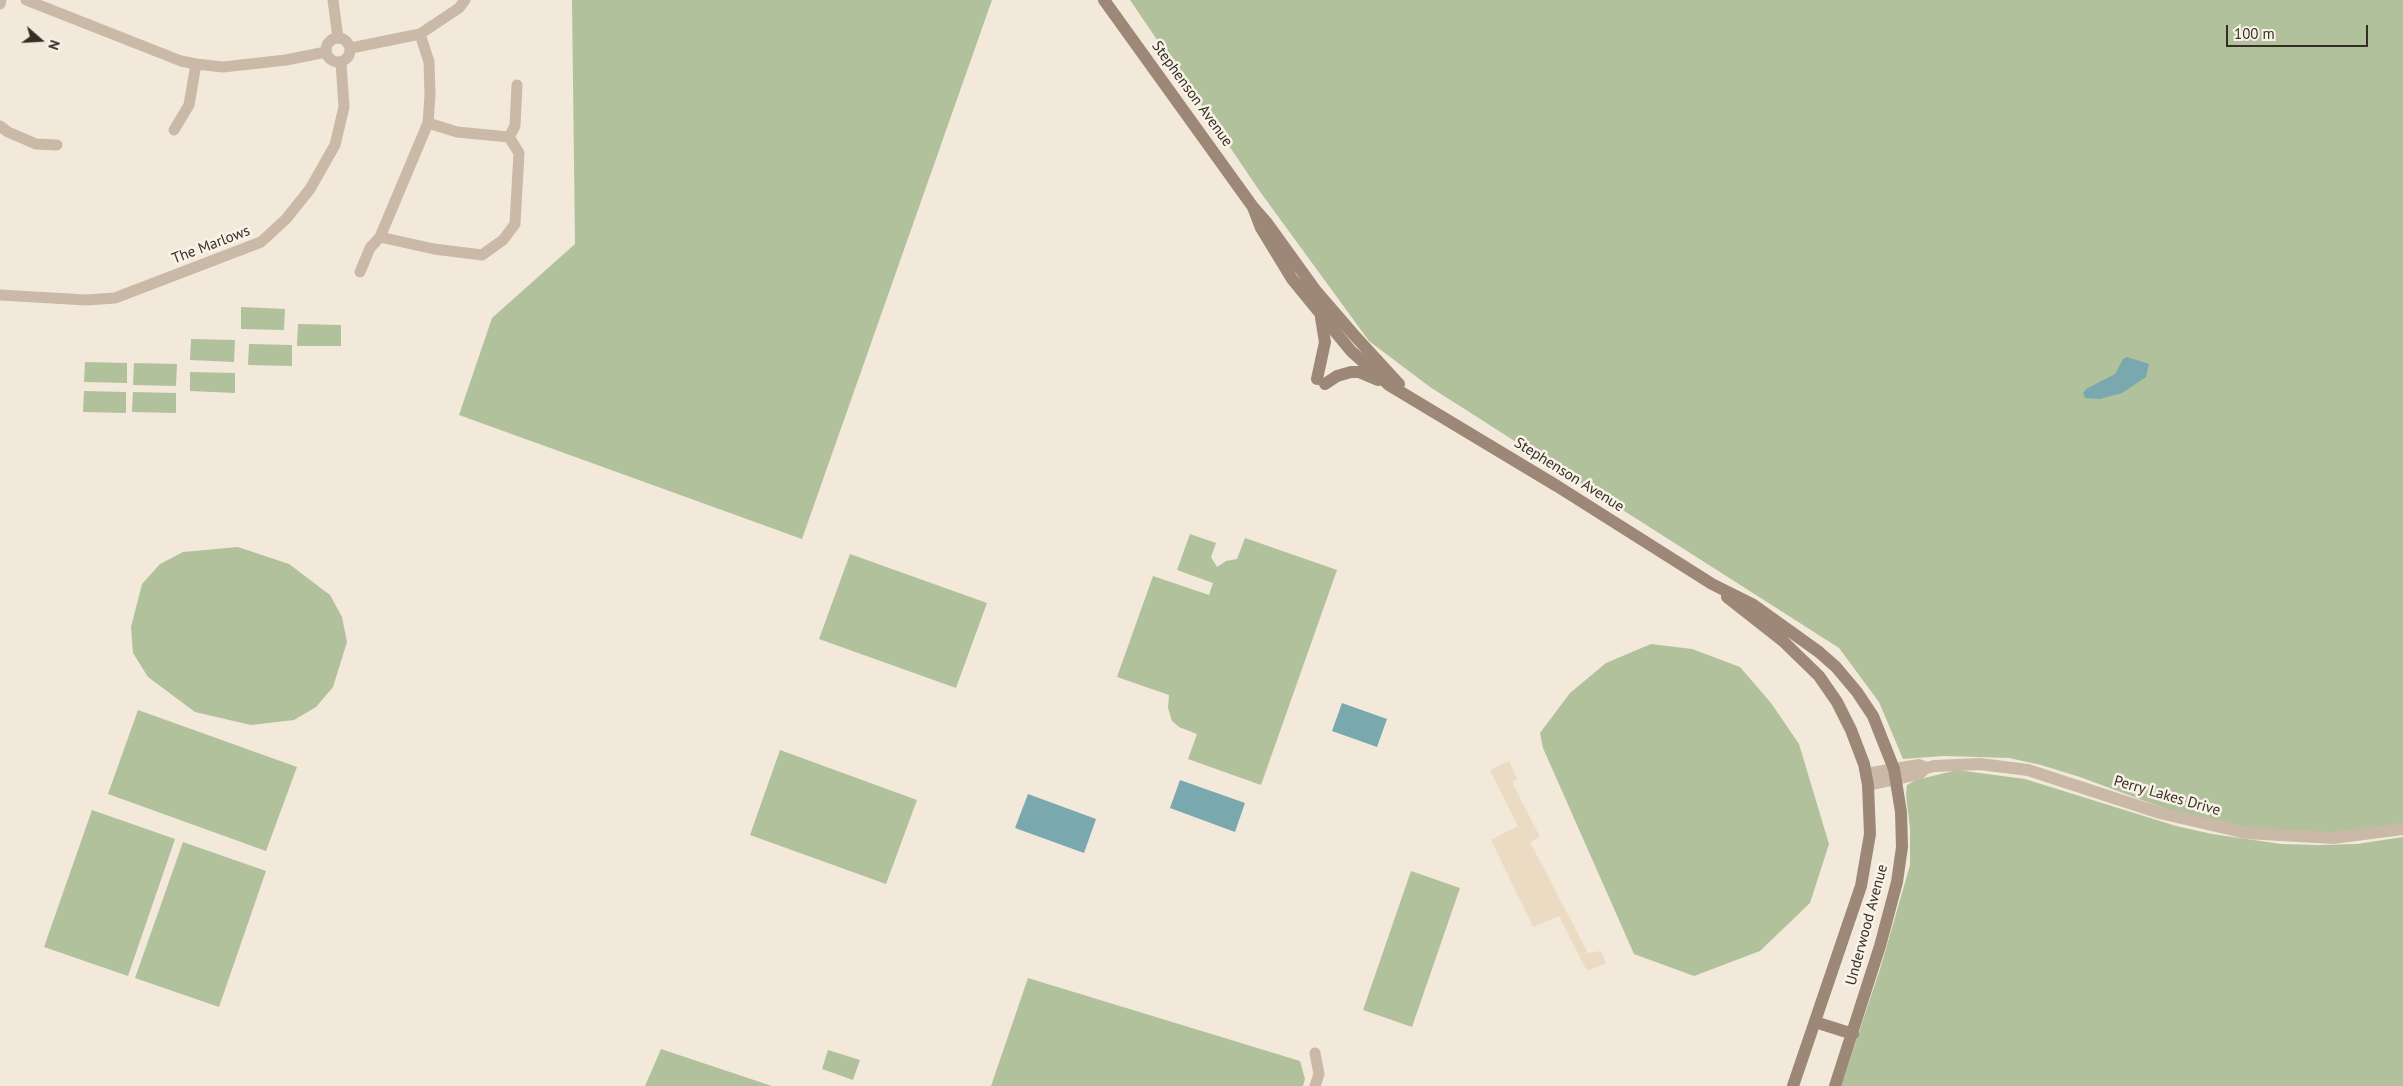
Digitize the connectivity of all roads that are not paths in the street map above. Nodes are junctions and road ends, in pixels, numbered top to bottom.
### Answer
1 (1, 0) edge
2 (333, 0) edge
3 (465, 0) edge
4 (1104, 0) edge
5 (31, 1) edge
6 (0, 4) edge
7 (420, 34) junction
8 (338, 38) junction
9 (350, 48) junction
10 (326, 52) junction
11 (341, 63) junction
12 (196, 64) junction
13 (517, 85) dead end
14 (428, 123) junction
15 (0, 126) edge
16 (174, 130) dead end
17 (509, 137) junction
18 (57, 145) dead end
19 (1253, 207) junction
20 (380, 237) junction
21 (360, 272) dead end
22 (0, 295) edge
23 (1320, 316) junction
24 (1389, 385) junction
25 (1409, 396) junction
26 (1712, 584) junction
27 (1895, 774) junction
28 (1867, 780) junction
29 (2403, 829) edge
30 (1816, 1022) junction
31 (1853, 1034) junction
32 (1315, 1053) dead end
33 (1315, 1086) edge
34 (1794, 1086) edge
35 (1835, 1086) edge

1 - 6 street
2 - 8 street
3 - 7 street
4 - 19 main road, Stephenson Avenue
5 - 12 street
7 - 9 street
7 - 14 street
8 - 9 street
8 - 10 street
9 - 11 street
10 - 11 street
10 - 12 street
11 - 22 street, The Marlows
12 - 16 street
13 - 17 street
14 - 17 street
14 - 20 street
15 - 18 street
17 - 20 street
19 - 23 main road, Stephenson Avenue
19 - 25 main road, Stephenson Avenue
20 - 21 street
23 - 24 main road, Stephenson Avenue
23 - 24 main road
24 - 25 main road, Stephenson Avenue
25 - 26 main road, Stephenson Avenue
26 - 27 main road, Stephenson Avenue
26 - 28 main road, Stephenson Avenue
27 - 28 street, Perry Lakes Drive
27 - 29 street, Perry Lakes Drive
27 - 31 main road, Underwood Avenue
28 - 30 main road, Underwood Avenue
30 - 31 main road
30 - 34 main road, Underwood Avenue
31 - 35 main road, Underwood Avenue
32 - 33 street

